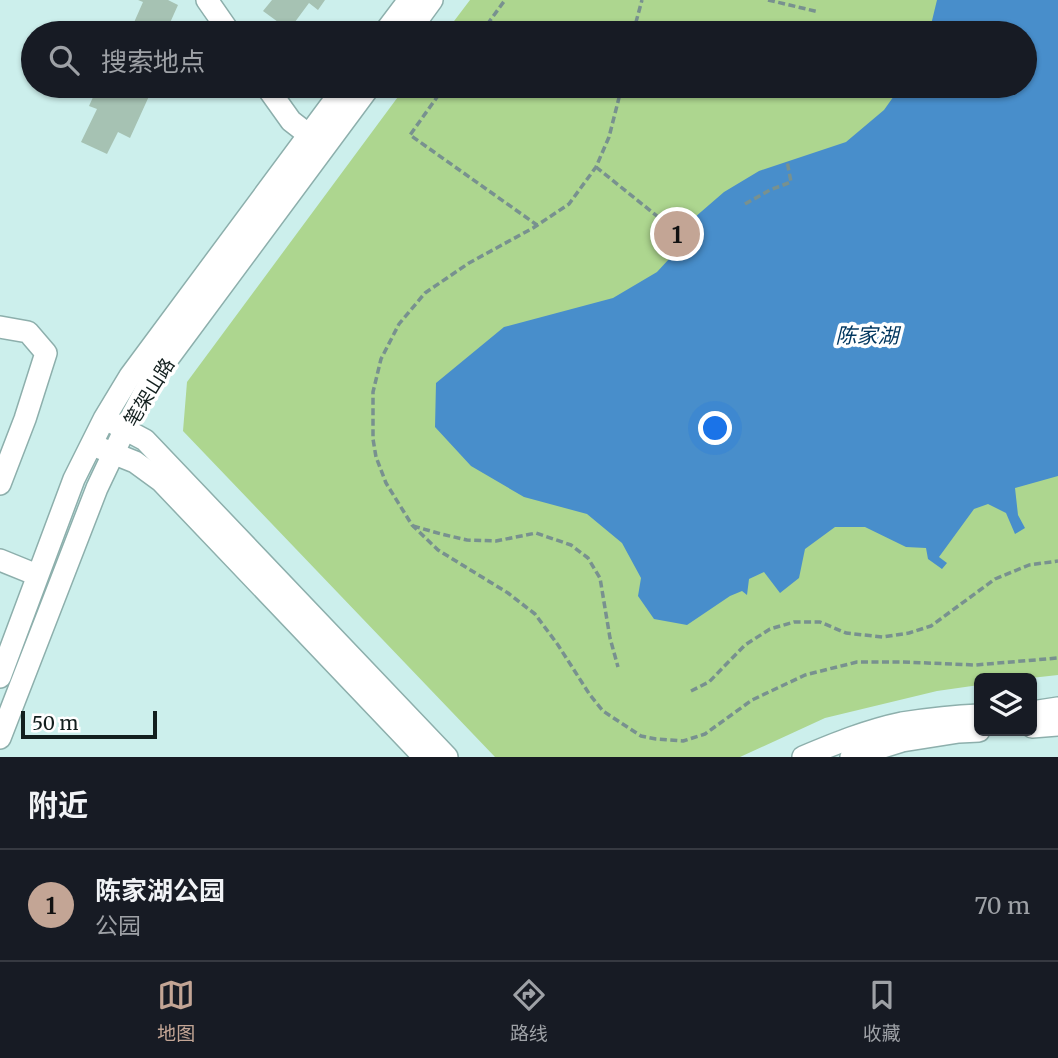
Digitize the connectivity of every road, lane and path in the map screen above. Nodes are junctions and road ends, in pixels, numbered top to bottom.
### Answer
1 (207, 0) edge
2 (408, 0) edge
3 (432, 0) edge
4 (505, 0) edge
5 (642, 0) edge
6 (768, 0) edge
7 (819, 12) dead end
8 (222, 21) edge
9 (393, 21) edge
10 (417, 21) edge
11 (490, 21) edge
12 (636, 21) edge
13 (274, 98) edge
14 (336, 98) edge
15 (361, 98) edge
16 (436, 98) edge
17 (619, 98) edge
18 (309, 135) junction
19 (787, 161) dead end
20 (596, 167) junction
21 (745, 204) dead end
22 (537, 225) junction
23 (693, 246) dead end
24 (0, 327) edge
25 (104, 419) junction
26 (125, 429) junction
27 (92, 444) junction
28 (113, 454) junction
29 (0, 484) edge
30 (412, 525) junction
31 (0, 560) edge
32 (1058, 561) edge
33 (37, 575) junction
34 (1058, 659) edge
35 (618, 667) dead end
36 (0, 677) edge
37 (691, 691) dead end
38 (1058, 708) edge
39 (1037, 711) edge
40 (974, 715) edge
41 (1058, 725) edge
42 (1037, 727) edge
43 (974, 731) edge
44 (0, 738) edge
45 (424, 757) edge
46 (447, 757) edge
47 (803, 757) edge
48 (851, 757) edge

1 - 8 street
2 - 9 street
3 - 10 street
4 - 11 path
5 - 12 path
6 - 7 path
13 - 18 street
14 - 18 street, 笔架山路
15 - 26 street, 笔架山路
16 - 22 path
17 - 20 path
18 - 25 street, 笔架山路
19 - 21 path
20 - 22 path
20 - 23 path
22 - 30 path
24 - 29 street
25 - 26 street
25 - 27 street, 笔架山路
26 - 28 street, 笔架山路
26 - 46 street
27 - 28 street
27 - 33 street, 笔架山路
28 - 44 street, 笔架山路
28 - 45 street
30 - 34 path
30 - 35 path
31 - 33 street
32 - 37 path
33 - 36 street, 笔架山路
38 - 39 street
40 - 47 street
41 - 42 street
43 - 48 street

